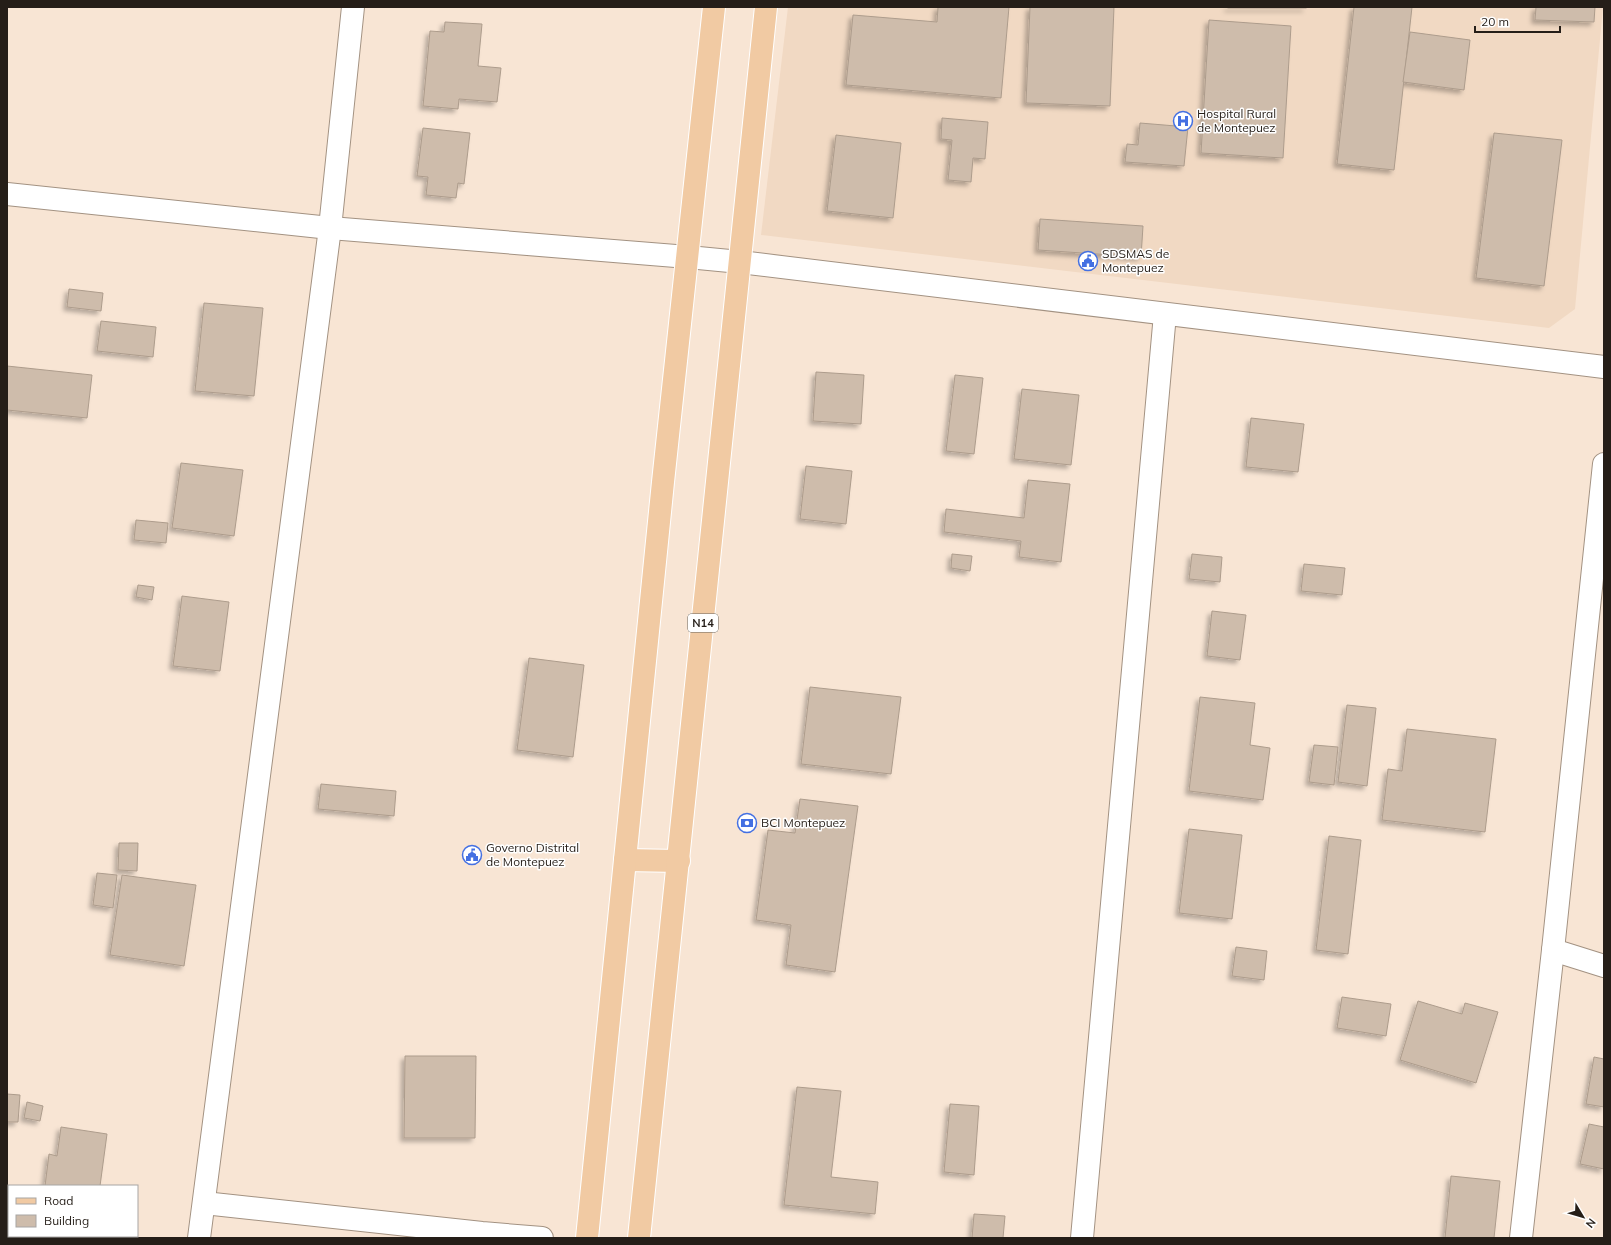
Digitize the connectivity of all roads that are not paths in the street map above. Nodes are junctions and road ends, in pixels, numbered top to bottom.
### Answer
1 (353, 7) edge
2 (714, 7) edge
3 (766, 7) edge
4 (7, 194) edge
5 (330, 228) junction
6 (688, 257) junction
7 (740, 262) junction
8 (1165, 314) junction
9 (1604, 367) edge
10 (1604, 464) edge
11 (625, 860) junction
12 (679, 861) junction
13 (1553, 950) junction
14 (1604, 966) edge
15 (204, 1203) junction
16 (199, 1238) edge
17 (542, 1238) edge
18 (587, 1238) edge
19 (639, 1238) edge
20 (1082, 1238) edge
21 (1521, 1238) edge

1 - 5 street
2 - 6 main road
3 - 7 main road, N14
4 - 5 street
5 - 6 street
5 - 15 street
6 - 7 street
6 - 11 main road
7 - 8 street
7 - 12 main road, N14
8 - 9 street
8 - 20 street
10 - 13 street
11 - 12 main road
11 - 18 main road
12 - 19 main road, N14
13 - 14 street
13 - 21 street
15 - 16 street
15 - 17 street

